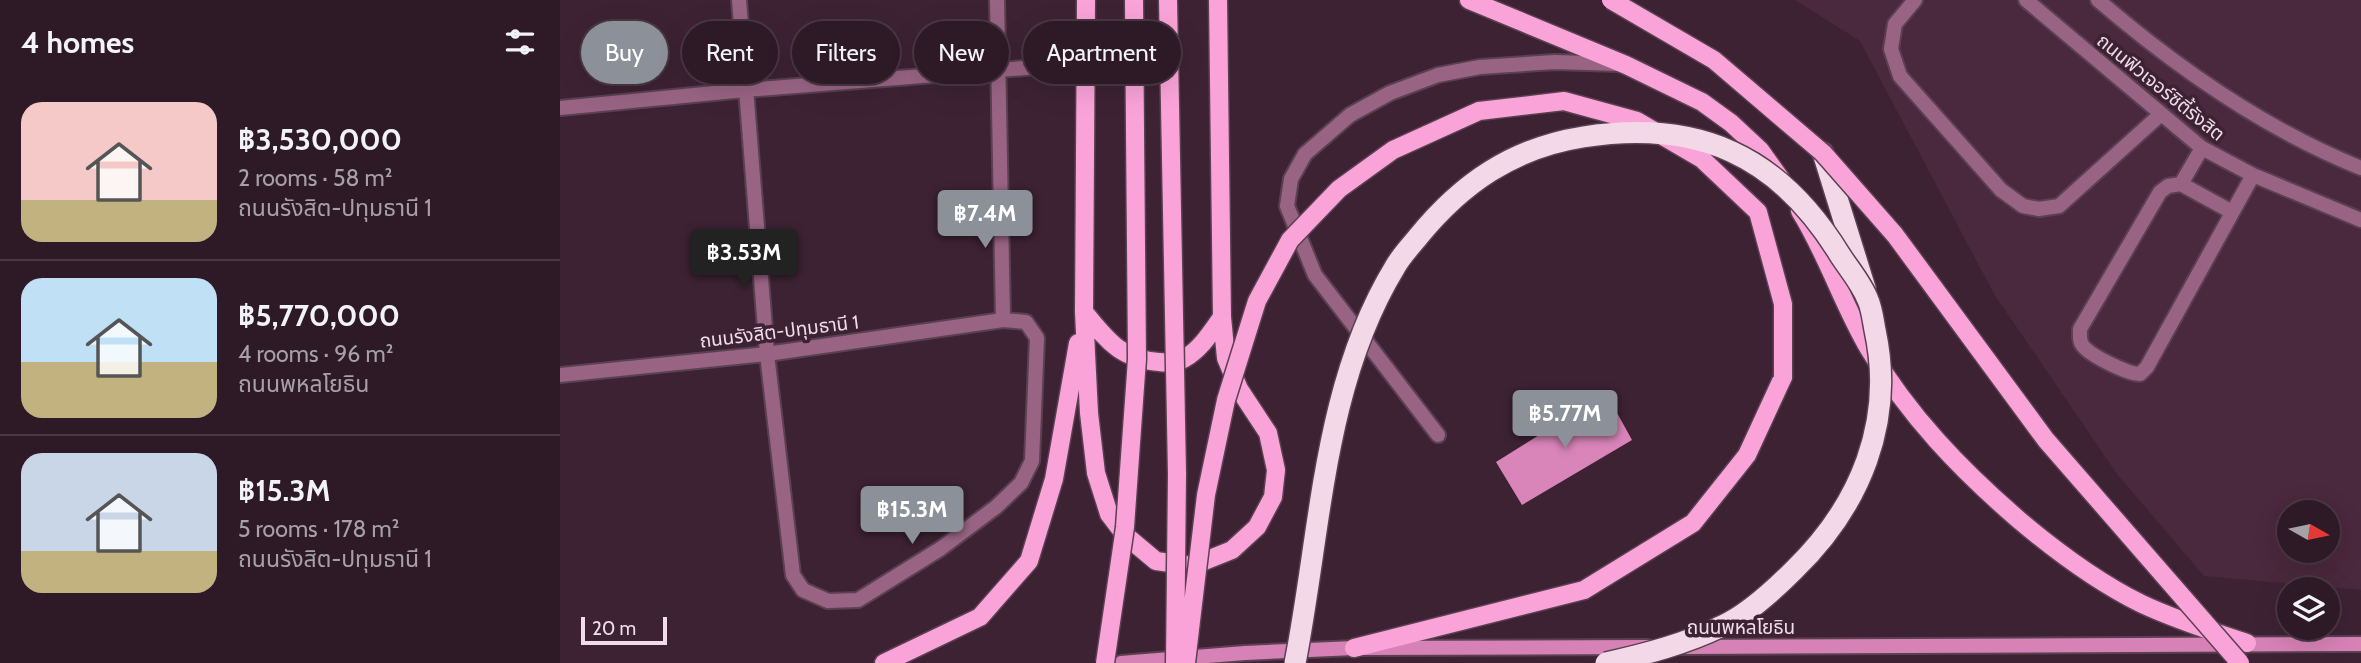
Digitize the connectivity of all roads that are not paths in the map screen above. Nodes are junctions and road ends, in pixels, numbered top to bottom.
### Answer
1 (739, 0) edge
2 (997, 0) edge
3 (1086, 0) edge
4 (1134, 0) edge
5 (1168, 0) edge
6 (1218, 0) edge
7 (1469, 0) edge
8 (1611, 0) edge
9 (1915, 0) edge
10 (2026, 0) edge
11 (2098, 0) edge
12 (998, 21) edge
13 (1086, 21) edge
14 (1626, 65) junction
15 (914, 77) edge
16 (1000, 84) edge
17 (1087, 84) edge
18 (745, 90) junction
19 (560, 108) edge
20 (2161, 114) junction
21 (2202, 148) junction
22 (1824, 153) junction
23 (2361, 168) edge
24 (2253, 175) junction
25 (2180, 184) junction
26 (2232, 212) junction
27 (2361, 219) edge
28 (1868, 300) junction
29 (1084, 312) junction
30 (1222, 317) junction
31 (1003, 320) junction
32 (767, 355) junction
33 (560, 375) edge
34 (1438, 435) dead end
35 (2247, 643) junction
36 (2361, 644) edge
37 (1354, 649) junction
38 (884, 663) edge
39 (1105, 663) edge
40 (1121, 663) edge
41 (1175, 663) edge
42 (1186, 663) edge
43 (1295, 663) edge
44 (1606, 663) edge
45 (2239, 663) edge

1 - 18 street
2 - 12 street
3 - 13 main road
4 - 39 main road, bridge
5 - 41 main road, bridge
6 - 30 main road
7 - 14 main road
8 - 22 main road, bridge
9 - 20 street
10 - 20 street, ถนนฟิวเจอร์ซิตี้รังสิต
11 - 23 street, ถนนฟิวเจอร์ซิตี้รังสิต
14 - 34 street
14 - 35 main road
15 - 18 street
16 - 31 street
17 - 29 main road
18 - 19 street
18 - 32 street
20 - 21 street, ถนนฟิวเจอร์ซิตี้รังสิต
21 - 24 street, ถนนฟิวเจอร์ซิตี้รังสิต
21 - 25 street
22 - 28 highway, bridge
22 - 45 main road, bridge
24 - 26 street
24 - 27 street, ถนนฟิวเจอร์ซิตี้รังสิต
25 - 26 street
25 - 26 street
28 - 43 highway, bridge
28 - 44 highway, bridge
29 - 30 main road
29 - 30 main road
29 - 38 main road
31 - 32 street, ถนนรังสิต-ปทุมธานี 1
31 - 32 street
32 - 33 street, ถนนรังสิต-ปทุมธานี 1
35 - 36 main road, ถนนพหลโยธิน
35 - 37 main road, ถนนพหลโยธิน
37 - 40 main road, ถนนพหลโยธิน
37 - 42 main road, bridge

